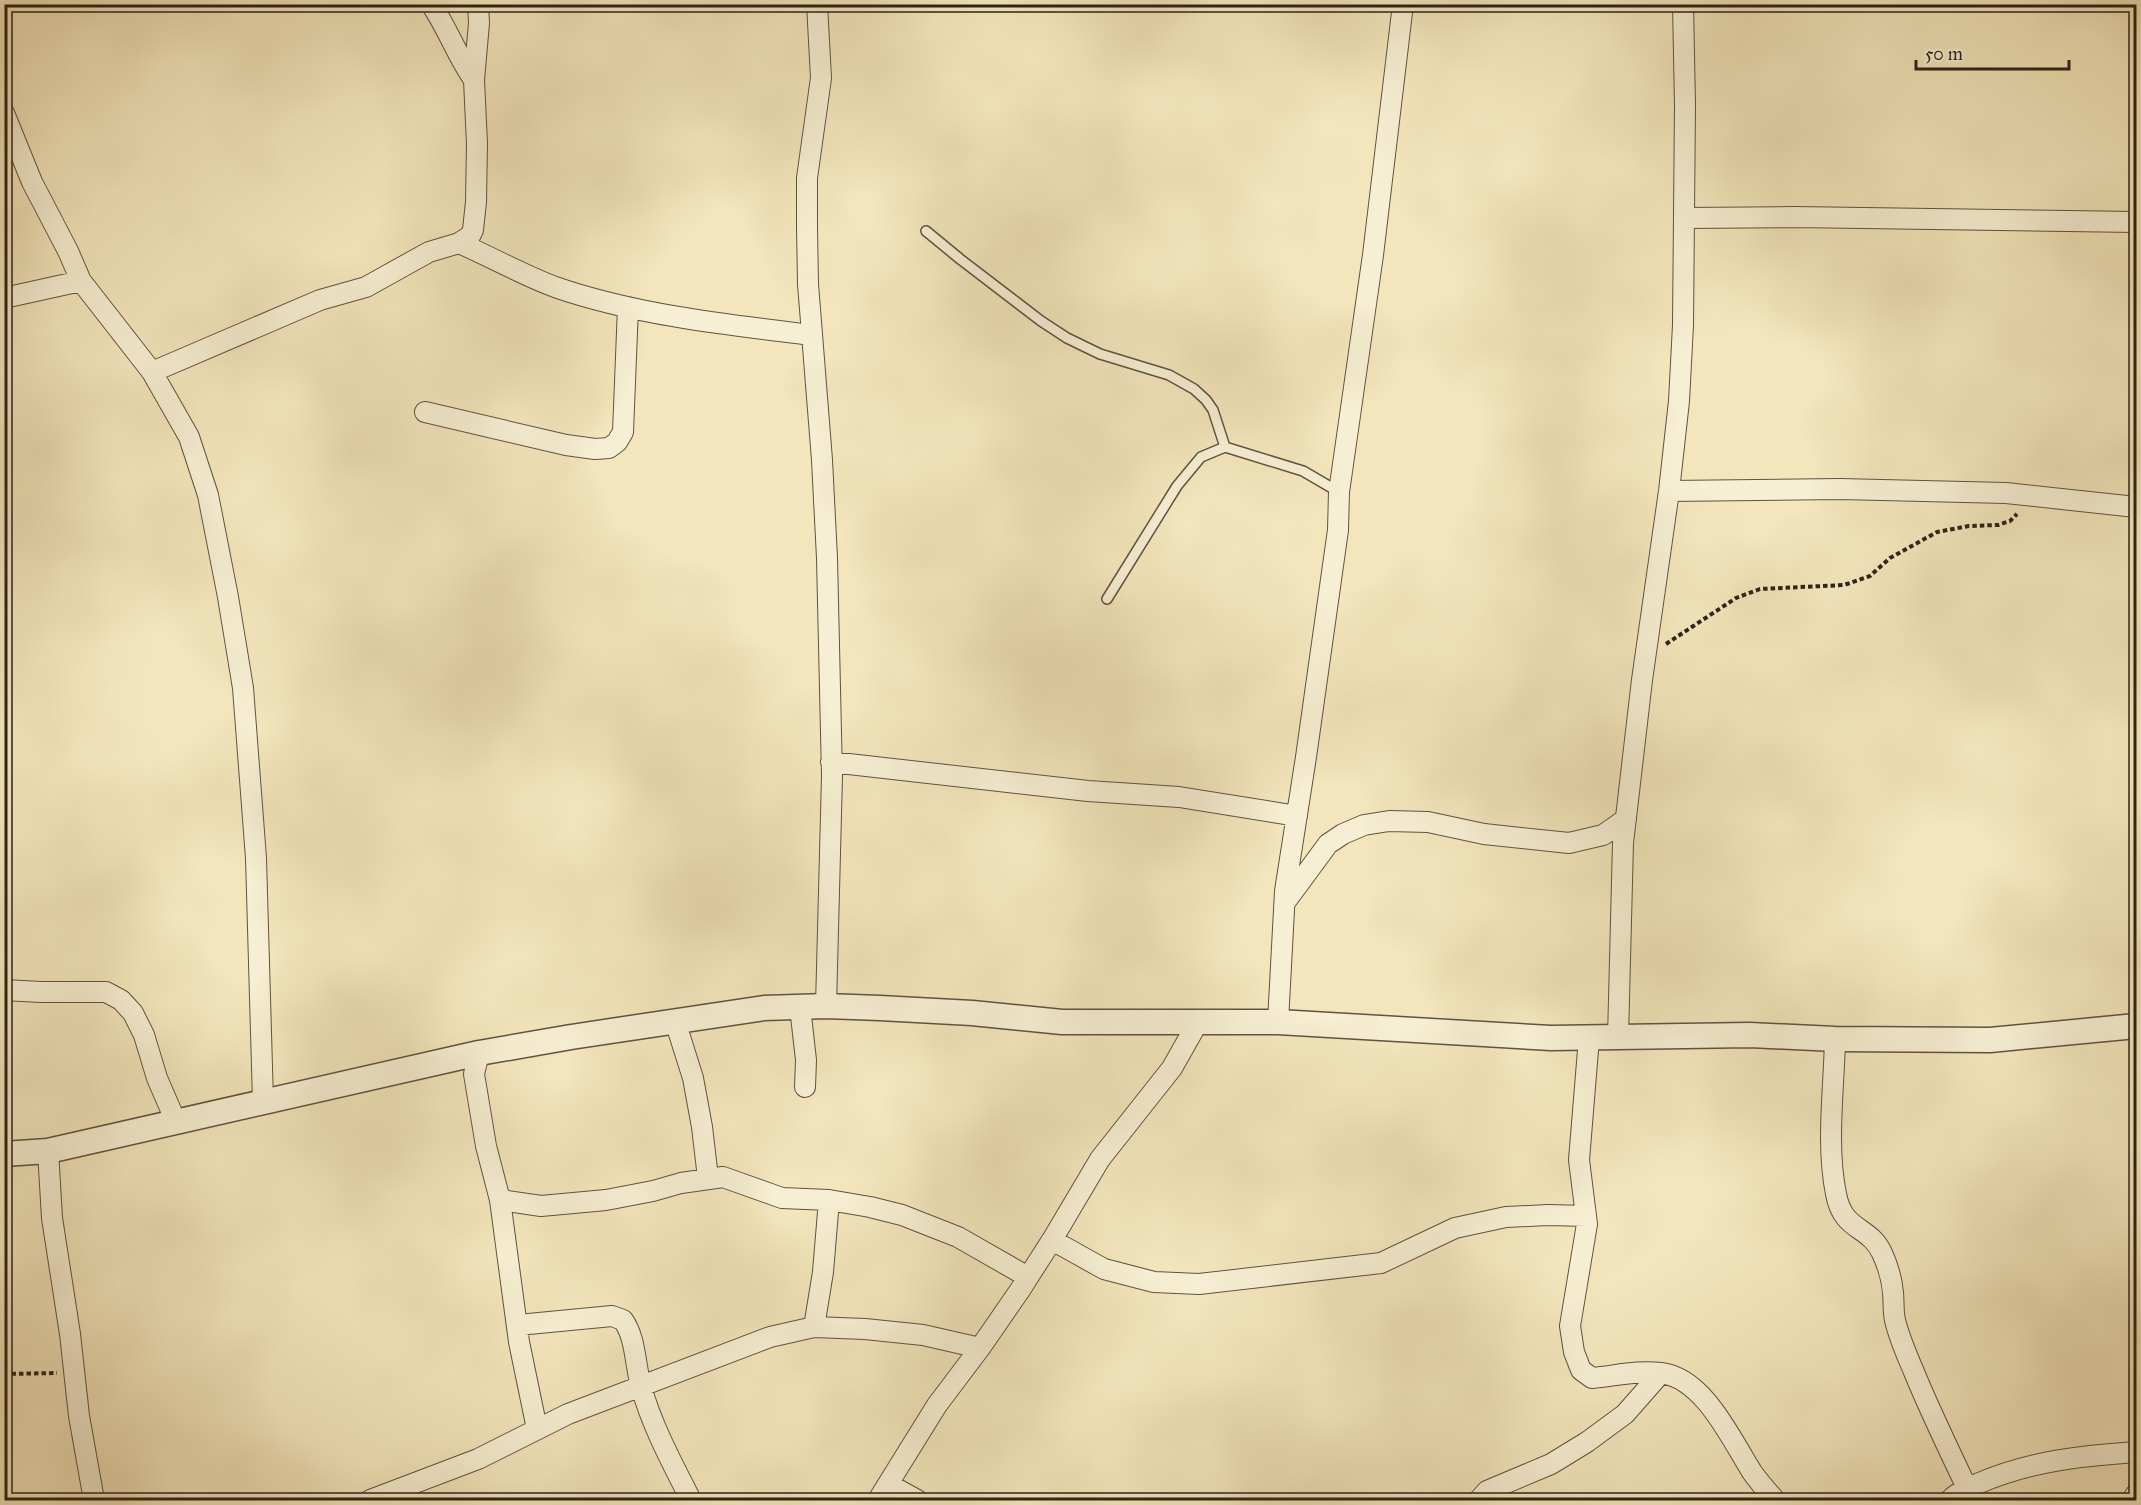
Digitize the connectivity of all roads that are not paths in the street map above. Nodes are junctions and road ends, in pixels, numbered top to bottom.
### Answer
1 (431, 4) edge
2 (478, 4) edge
3 (817, 4) edge
4 (1403, 4) edge
5 (1683, 4) edge
6 (474, 81) junction
7 (4, 113) edge
8 (1684, 218) junction
9 (2136, 222) edge
10 (926, 231) dead end
11 (459, 243) junction
12 (81, 281) junction
13 (4, 298) edge
14 (628, 307) junction
15 (812, 335) junction
16 (152, 372) junction
17 (425, 412) dead end
18 (1225, 447) junction
19 (1669, 491) junction
20 (1339, 492) junction
21 (2136, 507) edge
22 (1107, 599) dead end
23 (831, 762) junction
24 (1297, 816) junction
25 (1626, 819) junction
26 (1284, 904) junction
27 (4, 990) edge
28 (826, 1006) junction
29 (800, 1007) junction
30 (675, 1021) junction
31 (1198, 1022) junction
32 (1278, 1022) junction
33 (2136, 1026) edge
34 (1589, 1038) junction
35 (1618, 1038) junction
36 (1836, 1039) junction
37 (479, 1053) junction
38 (805, 1087) dead end
39 (263, 1102) junction
40 (176, 1122) junction
41 (48, 1151) junction
42 (4, 1154) edge
43 (708, 1178) junction
44 (500, 1200) junction
45 (829, 1200) junction
46 (1586, 1216) junction
47 (1052, 1240) junction
48 (1028, 1277) junction
49 (518, 1325) junction
50 (814, 1327) junction
51 (980, 1348) junction
52 (1661, 1372) junction
53 (641, 1386) junction
54 (537, 1429) junction
55 (2136, 1452) edge
56 (888, 1484) junction
57 (1967, 1488) junction
58 (2136, 1494) edge
59 (94, 1500) edge
60 (370, 1500) edge
61 (691, 1500) edge
62 (878, 1500) edge
63 (916, 1500) edge
64 (1479, 1500) edge
65 (1775, 1500) edge
66 (1950, 1500) edge
67 (2132, 1500) edge

1 - 6 street
2 - 6 street
3 - 15 street
4 - 20 street
5 - 8 street
6 - 11 street
7 - 12 street
8 - 9 street
8 - 19 street
10 - 18 lane
11 - 14 street
11 - 16 street
12 - 13 street
12 - 16 street
14 - 15 street
14 - 17 street
15 - 23 street
16 - 39 street
18 - 20 lane
18 - 22 lane
19 - 21 street
19 - 25 street
20 - 24 street
23 - 24 street
23 - 28 street
24 - 26 street
25 - 26 street
25 - 35 street
26 - 32 street
27 - 40 street
28 - 29 street
28 - 31 street
29 - 30 street
29 - 38 street
30 - 37 street
30 - 43 street
31 - 32 street
31 - 47 street
32 - 34 street
33 - 36 street
34 - 35 street
34 - 46 street
35 - 36 street
36 - 57 street
37 - 39 street
37 - 44 street
39 - 40 street
40 - 41 street
41 - 42 street
41 - 59 street
43 - 44 street
43 - 45 street
44 - 49 street
45 - 48 street
45 - 50 street
46 - 47 street
46 - 52 street
47 - 48 street
48 - 51 street
49 - 53 street
49 - 54 street
50 - 51 street
50 - 53 street
51 - 56 street
52 - 64 street
52 - 65 street
53 - 54 street
53 - 61 street
54 - 60 street
55 - 57 street
56 - 62 street
56 - 63 street
57 - 66 street
58 - 67 street

